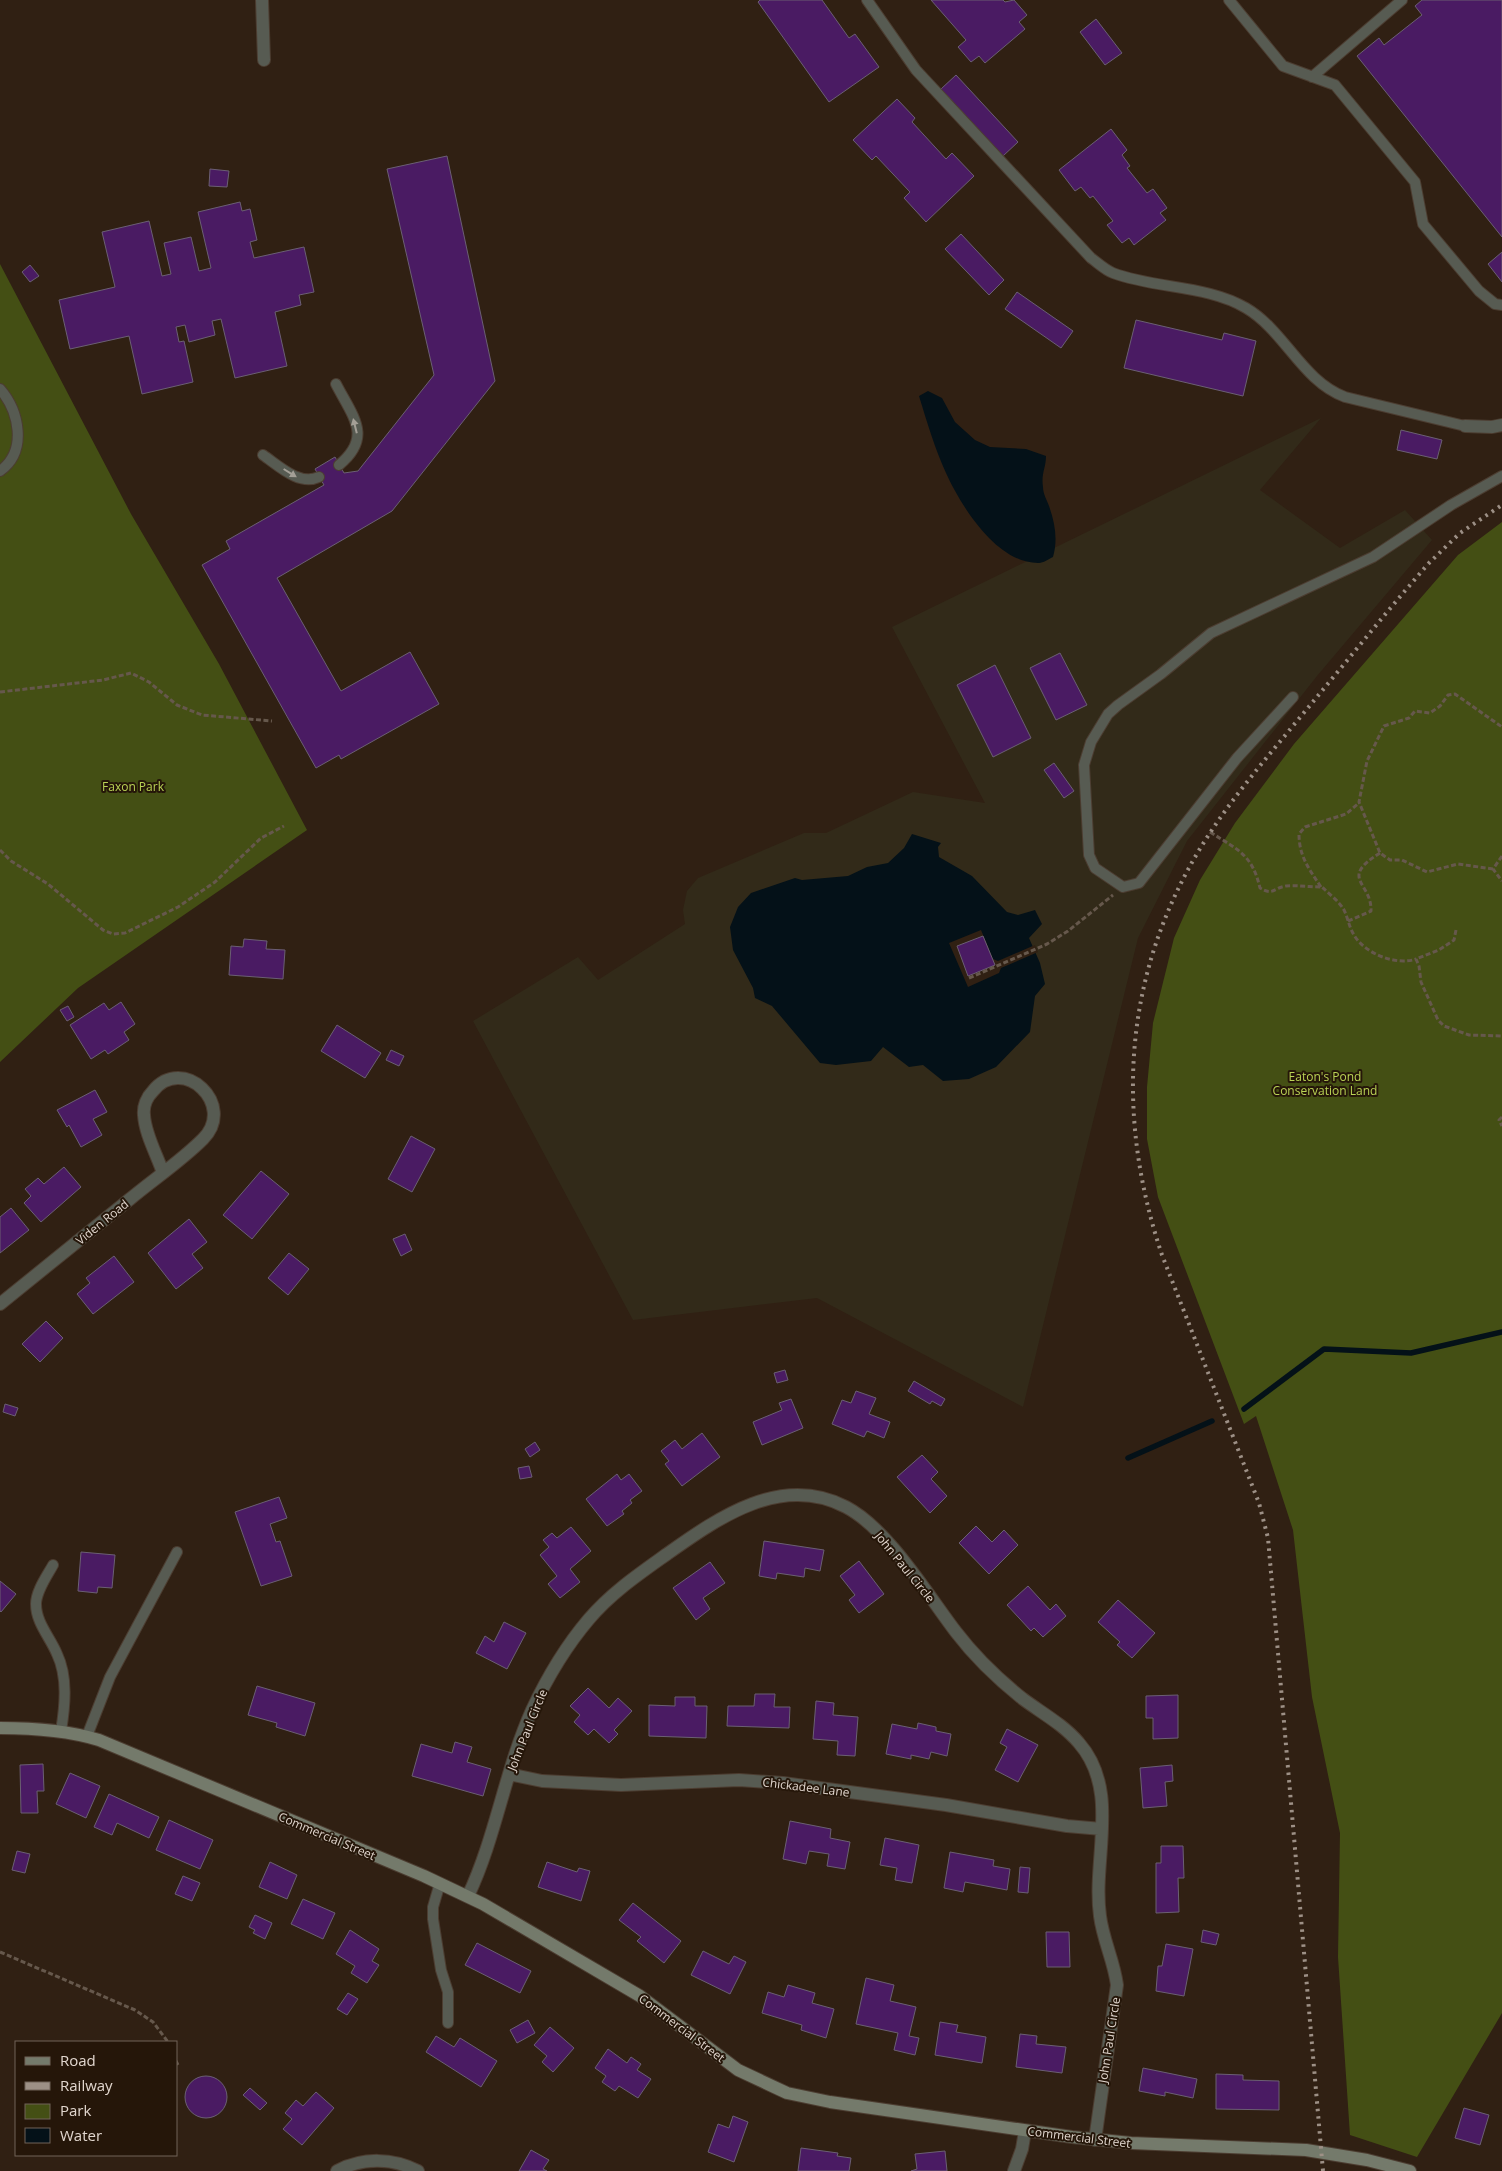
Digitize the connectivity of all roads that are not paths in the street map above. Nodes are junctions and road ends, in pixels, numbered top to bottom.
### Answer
1 (262, 0) edge
2 (867, 0) edge
3 (1229, 0) edge
4 (1402, 0) edge
5 (264, 60) dead end
6 (1312, 77) junction
7 (1502, 305) edge
8 (336, 384) dead end
9 (0, 389) edge
10 (1502, 424) edge
11 (1465, 426) joint
12 (262, 456) dead end
13 (339, 465) dead end
14 (0, 471) edge
15 (1502, 476) edge
16 (319, 477) dead end
17 (1293, 697) dead end
18 (163, 1173) junction
19 (0, 1304) edge
20 (177, 1552) dead end
21 (54, 1565) dead end
22 (0, 1728) edge
23 (61, 1731) junction
24 (87, 1736) junction
25 (509, 1774) junction
26 (1102, 1829) junction
27 (440, 1883) junction
28 (468, 1896) junction
29 (448, 2023) dead end
30 (1025, 2131) junction
31 (1096, 2140) junction
32 (337, 2171) edge
33 (418, 2171) edge
34 (1014, 2171) edge
35 (1410, 2171) edge

1 - 5 street
2 - 11 lane
3 - 6 lane
4 - 6 lane
6 - 7 lane
13 -> 8 lane
9 - 14 lane
10 - 11 street
12 -> 16 lane
15 - 17 lane
18 - 18 street, Viden Road
18 - 19 street, Viden Road
20 - 24 lane
21 - 23 lane
22 - 23 main road, Commercial Street
23 - 24 main road, Commercial Street
24 - 27 main road, Commercial Street
25 - 26 street, Chickadee Lane
25 - 26 street, John Paul Circle
25 - 28 street, John Paul Circle
26 - 31 street, John Paul Circle
27 - 28 main road, Commercial Street
27 - 29 lane
28 - 30 main road, Commercial Street
30 - 31 main road, Commercial Street
30 - 34 street
31 - 35 main road, Commercial Street
32 - 33 street

